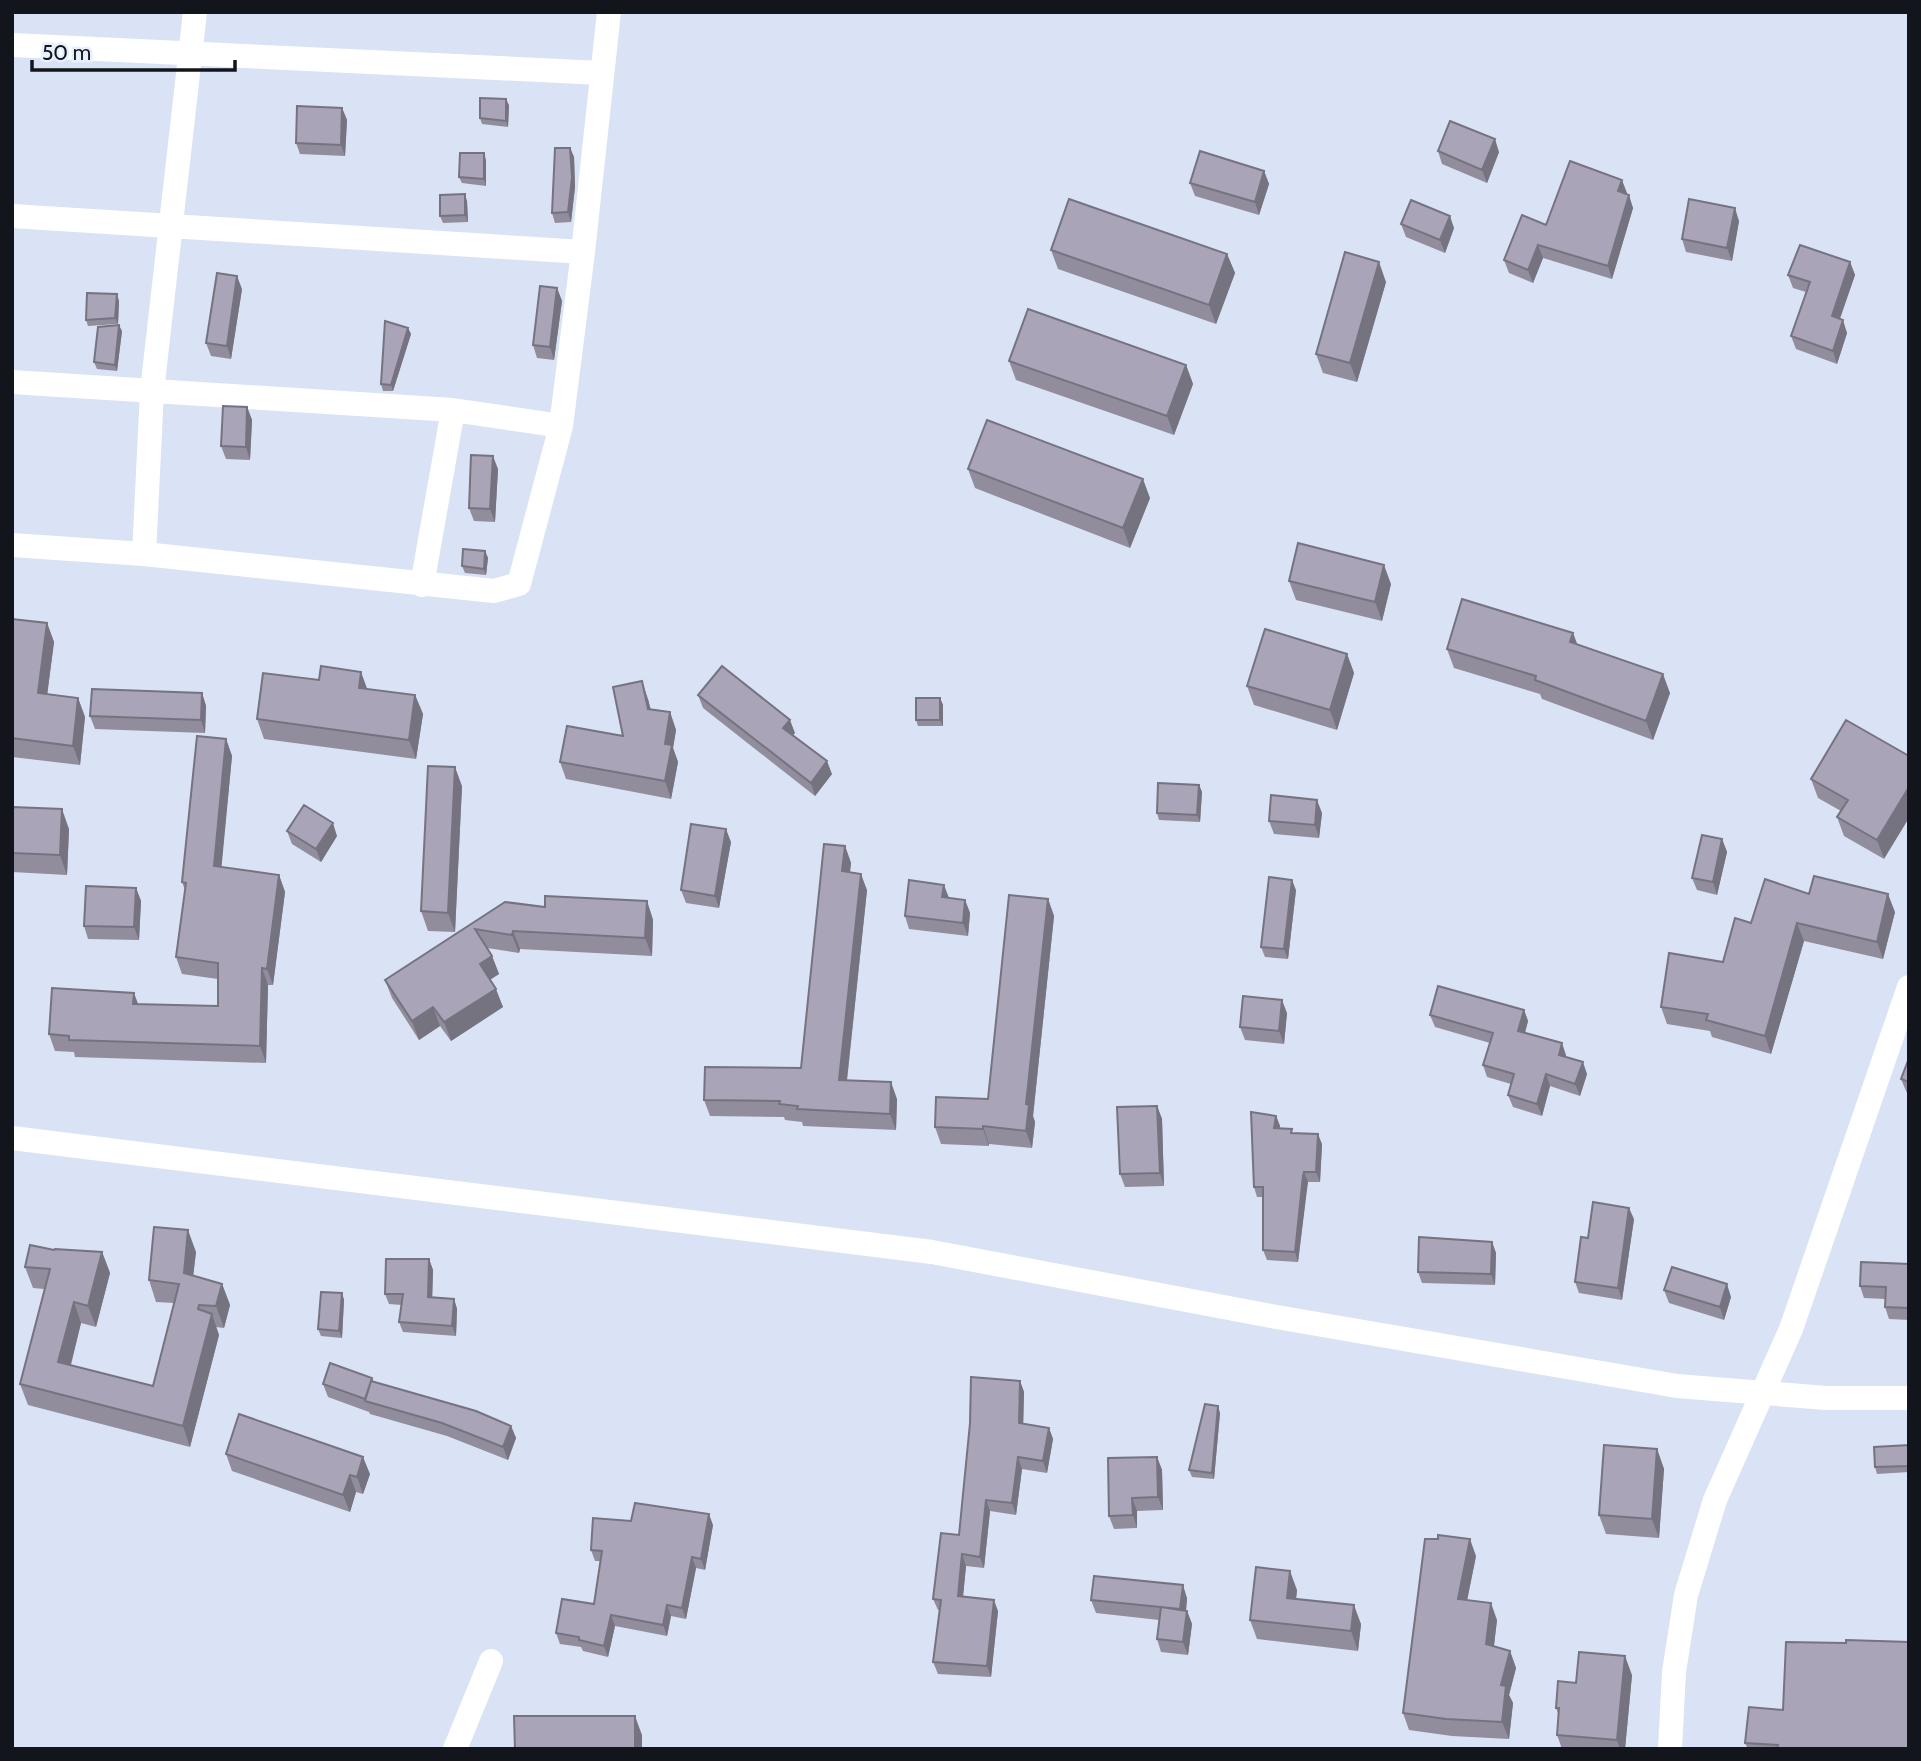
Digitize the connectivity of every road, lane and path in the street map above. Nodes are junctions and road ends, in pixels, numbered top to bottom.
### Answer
1 (195, 12) edge
2 (609, 12) edge
3 (12, 45) edge
4 (190, 53) junction
5 (602, 73) junction
6 (12, 216) edge
7 (172, 225) junction
8 (583, 252) junction
9 (12, 382) edge
10 (152, 391) junction
11 (453, 410) junction
12 (561, 426) junction
13 (12, 545) edge
14 (145, 554) junction
15 (422, 585) junction
16 (1909, 987) edge
17 (15, 1141) edge
18 (1760, 1392) junction
19 (1909, 1398) edge
20 (491, 1661) dead end
21 (455, 1749) edge
22 (1670, 1749) edge

1 - 4 street
2 - 5 street
3 - 4 street
4 - 5 street
4 - 7 street
5 - 8 street
6 - 7 street
7 - 8 street
7 - 10 street
8 - 12 street
9 - 10 street
10 - 11 street
10 - 14 street
11 - 12 street
11 - 15 street
12 - 15 street
13 - 14 street
14 - 15 street
16 - 18 street
17 - 18 street
18 - 19 street
18 - 22 street
20 - 21 street

